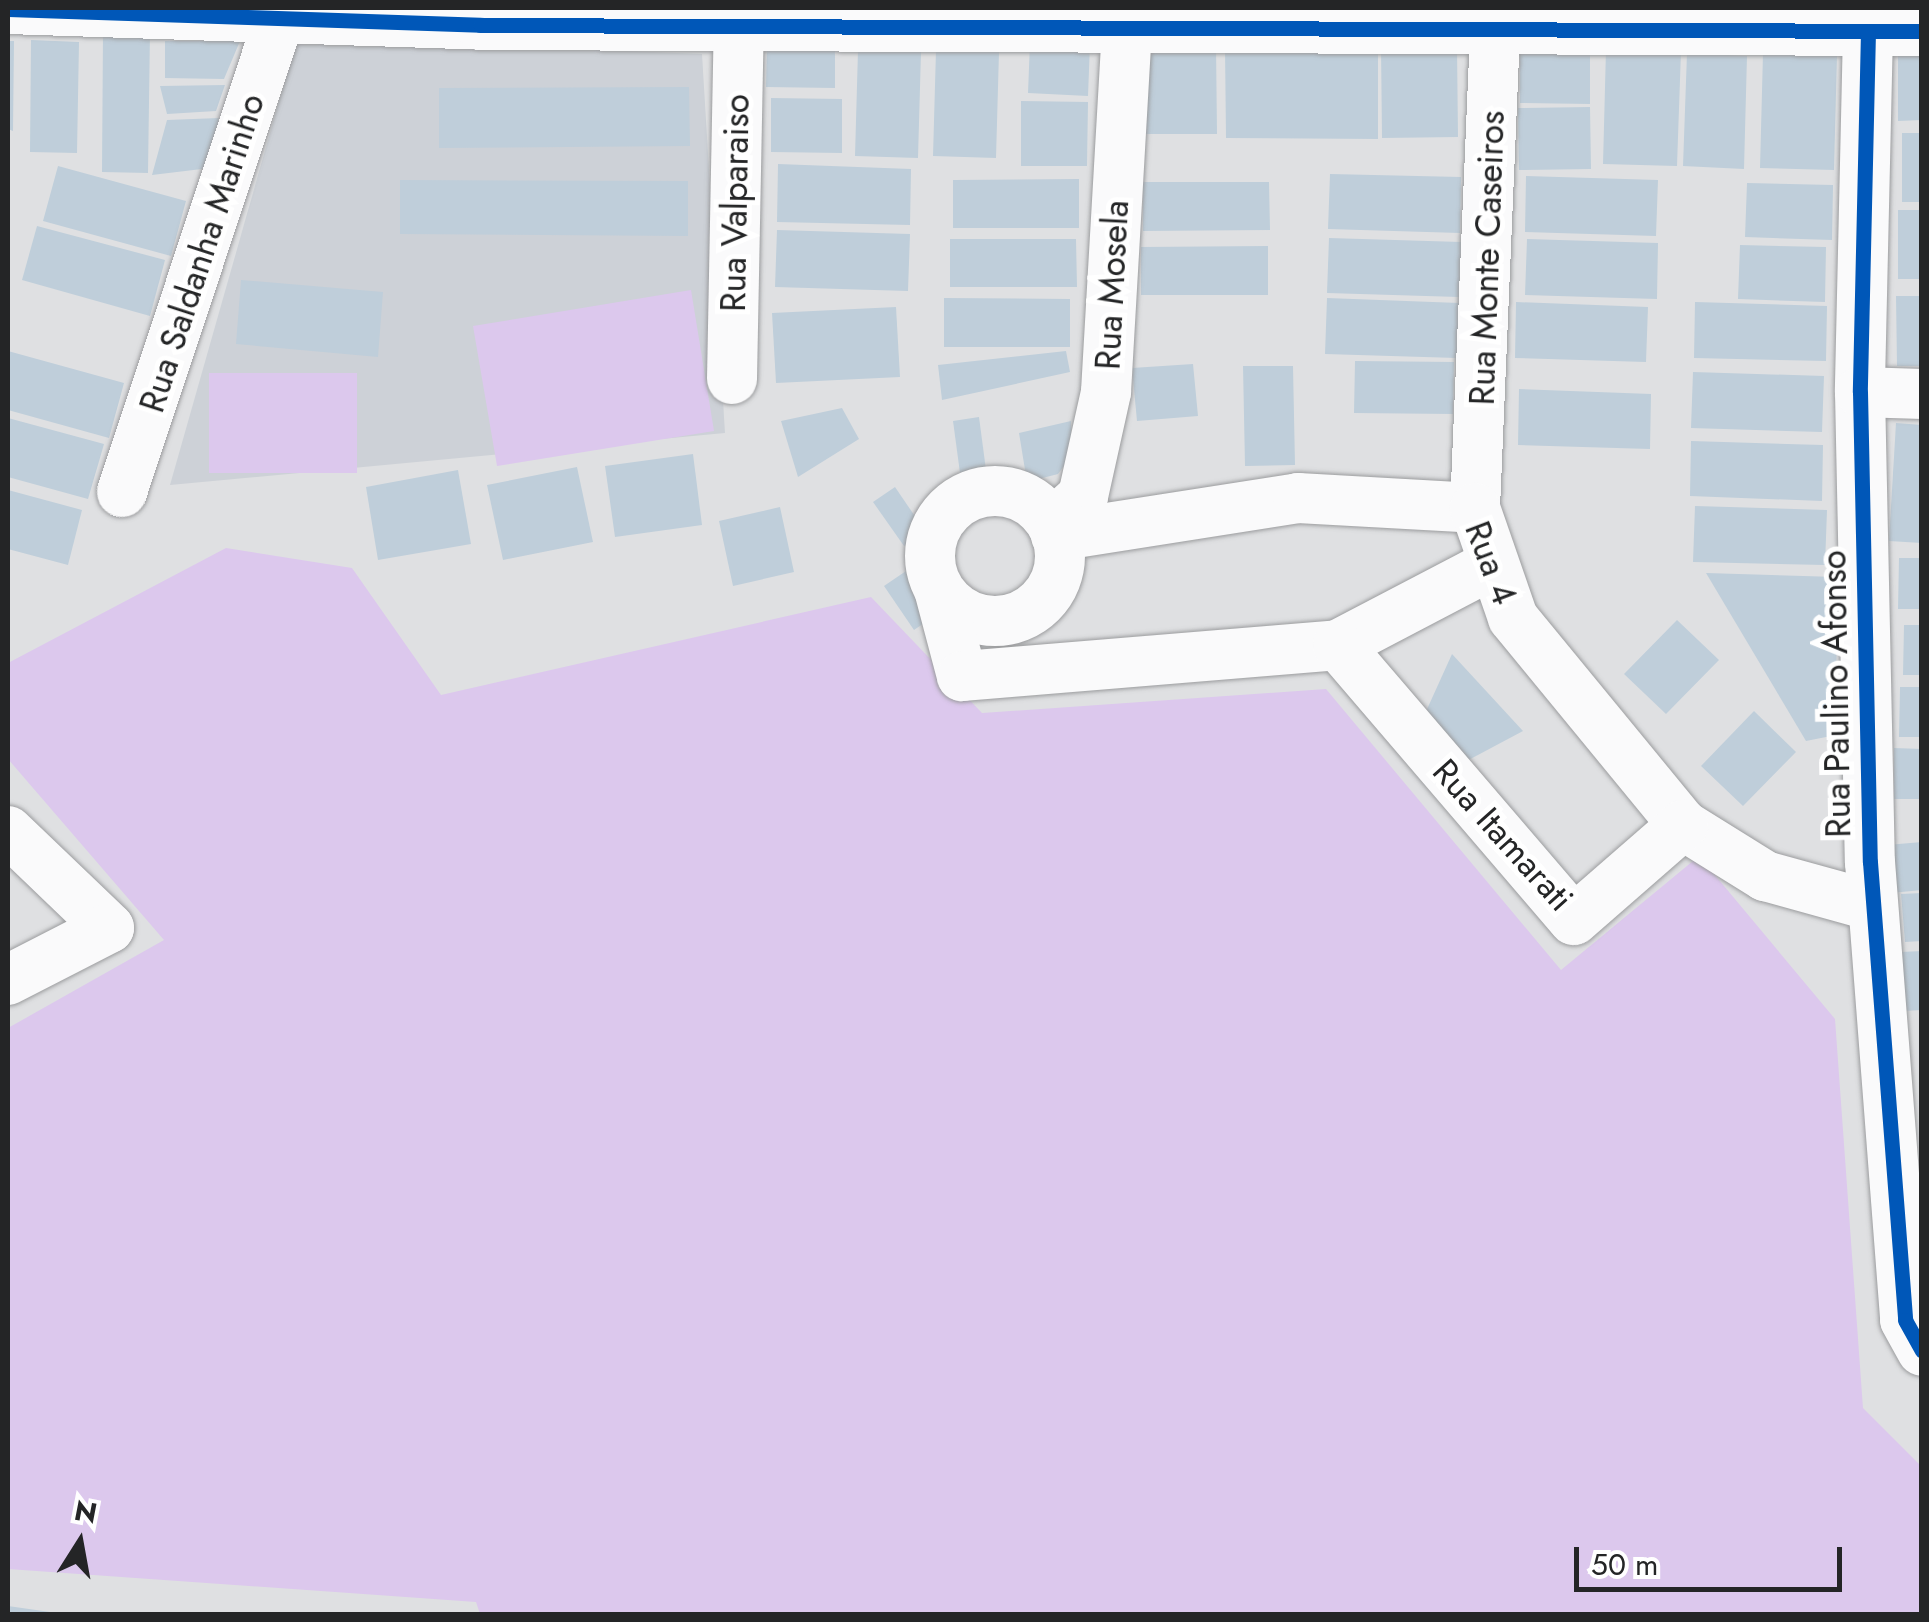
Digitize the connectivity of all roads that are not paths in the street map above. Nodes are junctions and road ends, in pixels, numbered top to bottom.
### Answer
1 (8, 9) edge
2 (282, 13) junction
3 (480, 16) edge
4 (1496, 19) edge
5 (739, 27) junction
6 (1127, 30) junction
7 (1868, 30) junction
8 (1922, 30) edge
9 (732, 380) dead end
10 (1860, 392) junction
11 (1922, 394) edge
12 (122, 492) dead end
13 (1475, 508) junction
14 (1054, 530) junction
15 (1493, 564) junction
16 (940, 593) junction
17 (1338, 645) junction
18 (1683, 825) junction
19 (8, 831) edge
20 (1873, 906) junction
21 (8, 980) edge
22 (1922, 1351) edge

1 - 2 street
2 - 3 street
2 - 12 street, Rua Saldanha Marinho
3 - 5 street
4 - 6 street
4 - 7 street
4 - 13 street, Rua Monte Caseiros
5 - 6 street
5 - 9 street, Rua Valparaiso
6 - 14 street, Rua Mosela
7 - 8 street
7 - 10 street, Rua Paulino Afonso
10 - 11 street
10 - 20 street, Rua Paulino Afonso
13 - 14 street, Rua 4
13 - 15 street, Rua 4
14 - 16 street
14 - 16 street
15 - 17 street
15 - 18 street, Rua 4
16 - 17 street
17 - 18 street, Rua Itamarati
18 - 20 street, Rua 4
19 - 21 street
20 - 22 street, Rua Paulino Afonso

